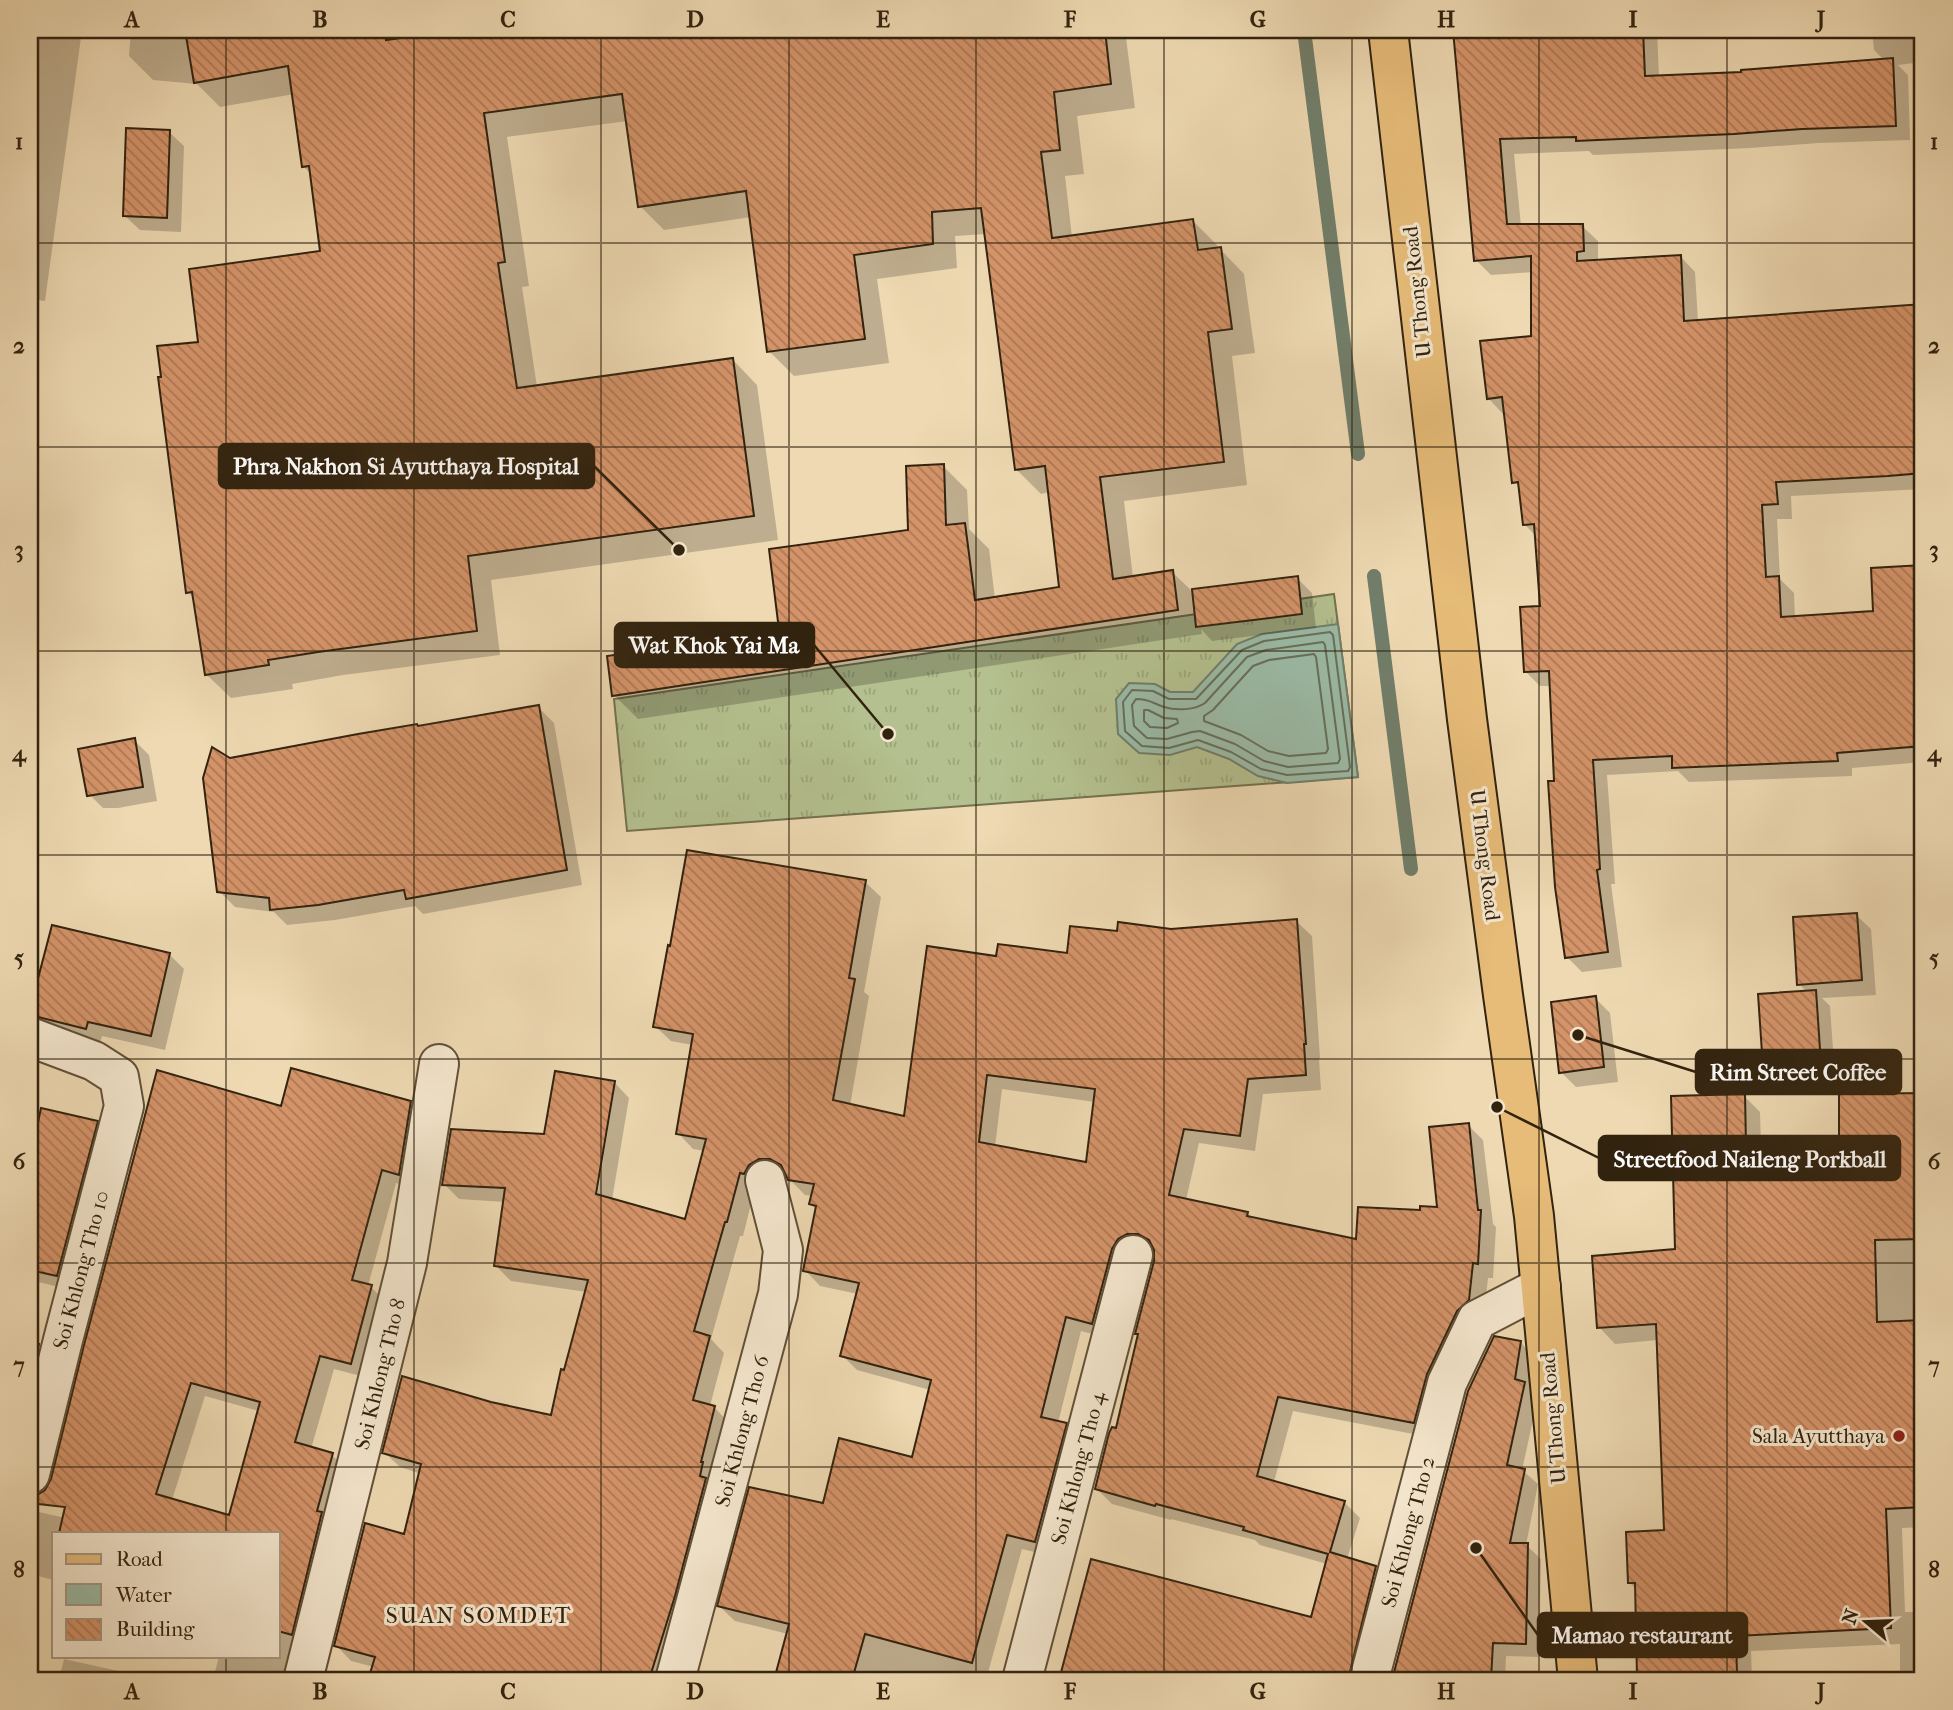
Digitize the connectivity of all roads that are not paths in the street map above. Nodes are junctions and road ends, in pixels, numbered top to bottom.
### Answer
1 (1388, 30) edge
2 (30, 1037) edge
3 (439, 1064) dead end
4 (765, 1180) dead end
5 (1133, 1255) dead end
6 (1541, 1287) junction
7 (30, 1474) edge
8 (303, 1680) edge
9 (675, 1680) edge
10 (1022, 1680) edge
11 (1370, 1680) edge
12 (1578, 1680) edge

1 - 6 main road, U Thong Road
2 - 7 street, Soi Khlong Tho 10
3 - 8 street, Soi Khlong Tho 8
4 - 9 street, Soi Khlong Tho 6
5 - 10 street, Soi Khlong Tho 4
6 - 11 street, Soi Khlong Tho 2
6 - 12 main road, U Thong Road

